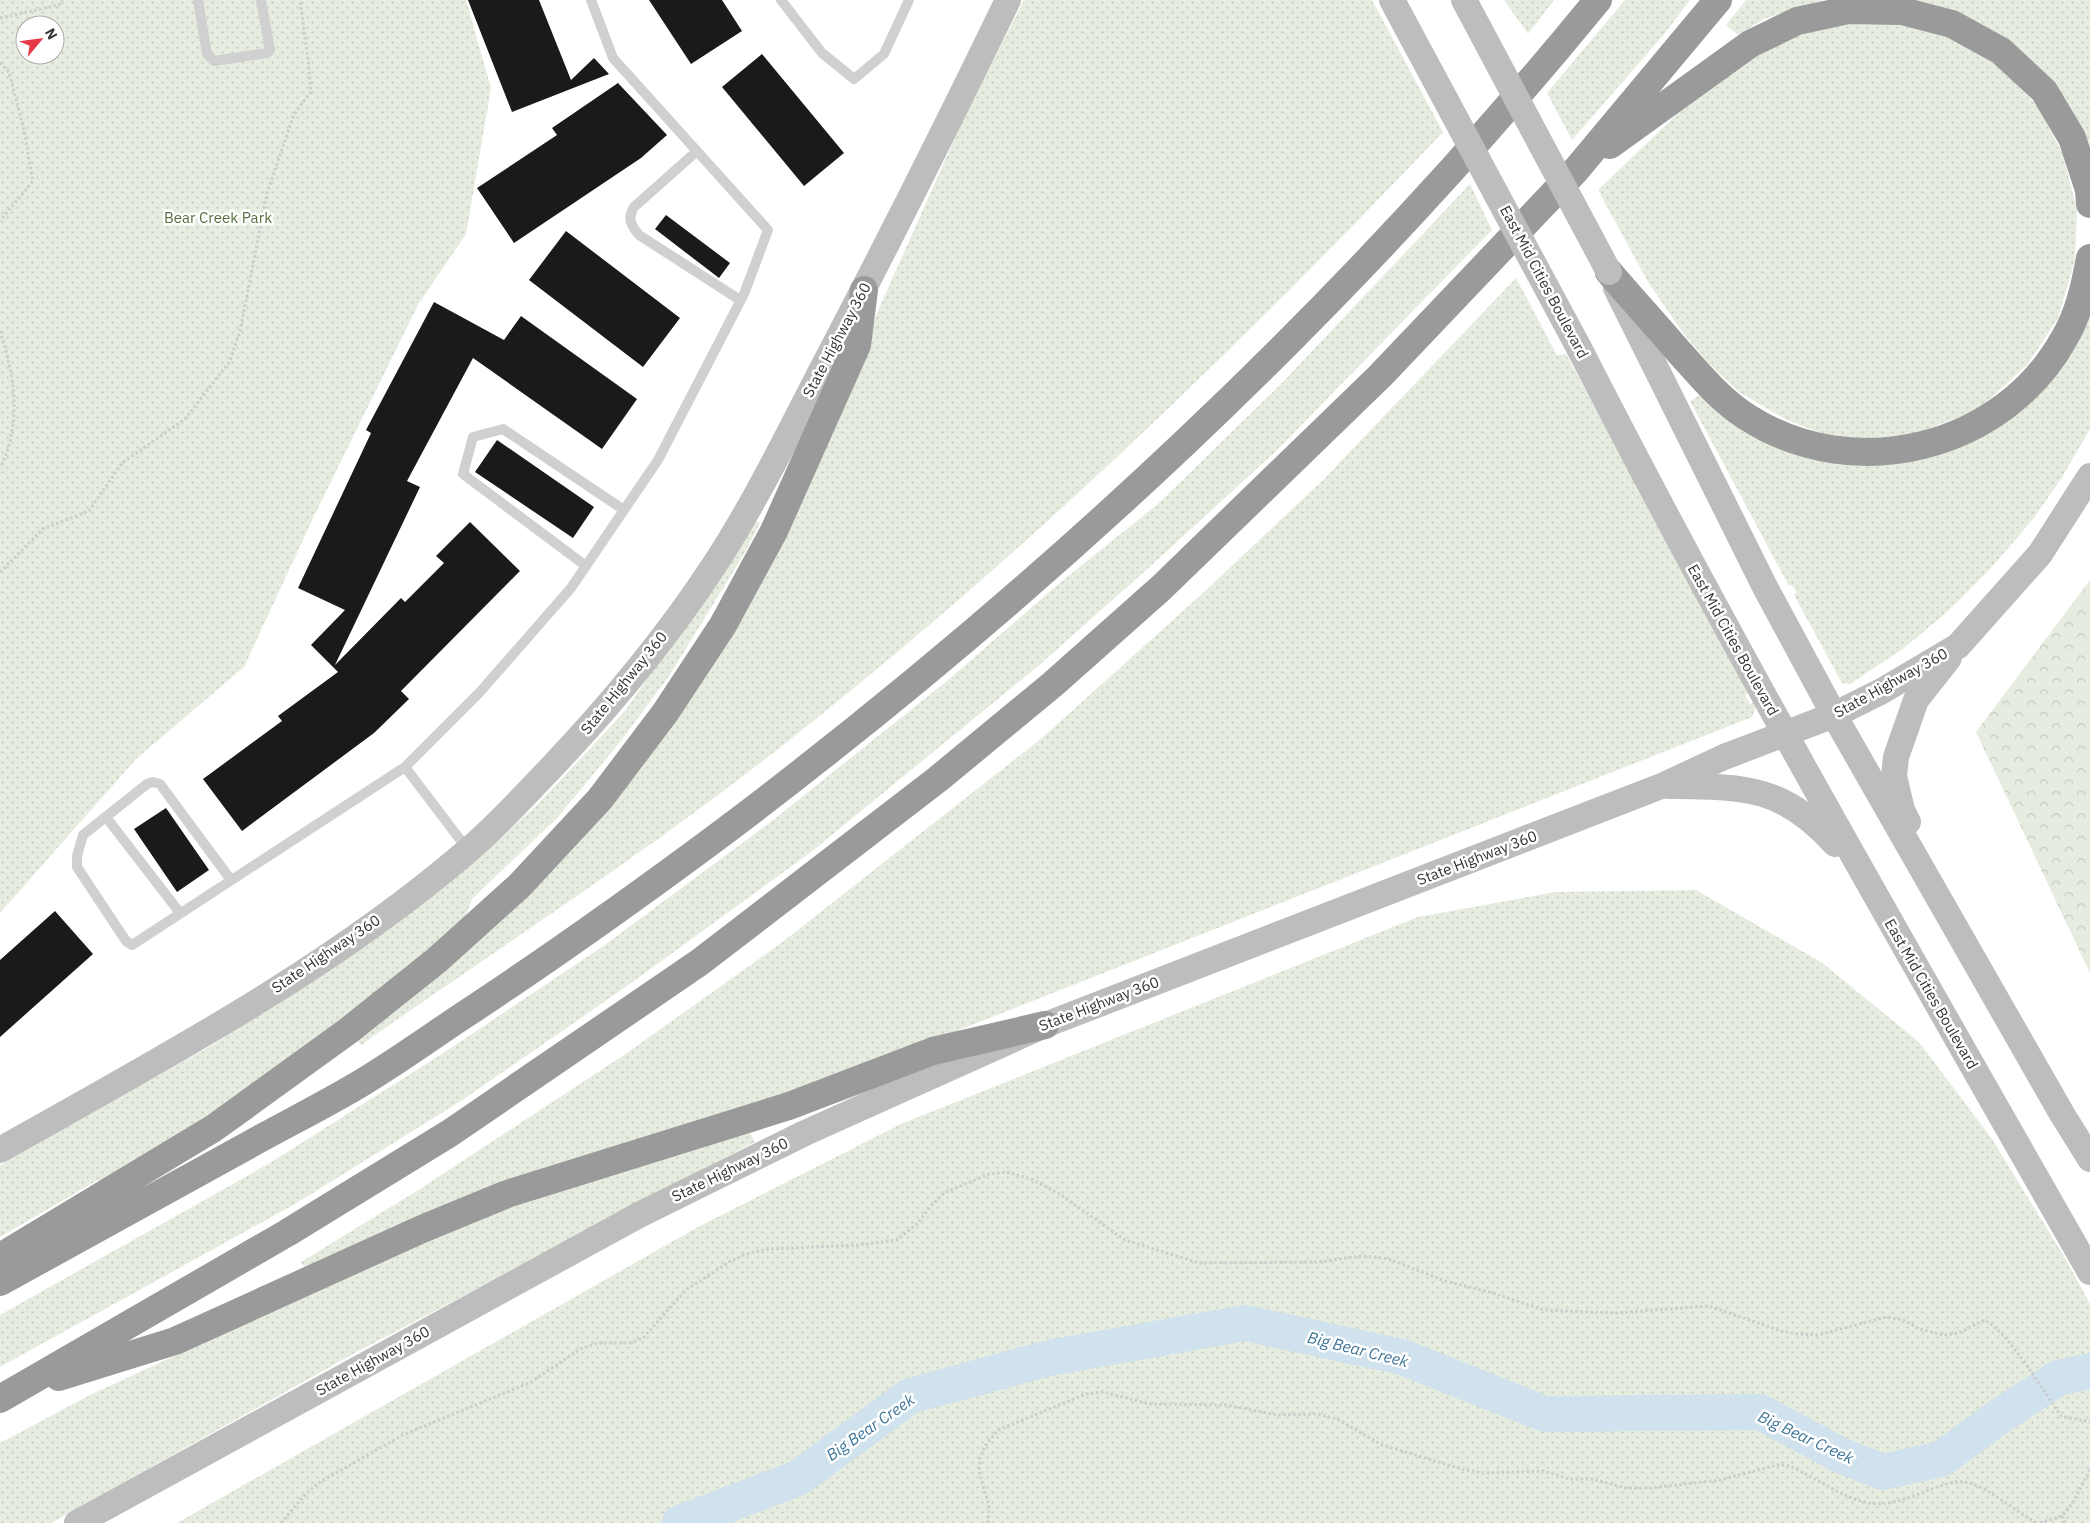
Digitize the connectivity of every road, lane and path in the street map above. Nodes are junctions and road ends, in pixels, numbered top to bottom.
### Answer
1 (62, 0) edge
2 (198, 0) edge
3 (261, 0) edge
4 (300, 0) edge
5 (591, 0) edge
6 (781, 0) edge
7 (909, 0) edge
8 (1008, 0) edge
9 (1392, 0) edge
10 (1464, 0) edge
11 (1583, 0) edge
12 (1598, 0) edge
13 (1718, 0) edge
14 (0, 18) edge
15 (1549, 60) junction
16 (0, 63) edge
17 (697, 152) junction
18 (1576, 170) junction
19 (2090, 204) edge
20 (0, 221) edge
21 (2090, 258) edge
22 (1609, 272) junction
23 (864, 290) junction
24 (740, 300) junction
25 (0, 331) edge
26 (0, 468) edge
27 (2090, 476) edge
28 (624, 510) junction
29 (586, 566) junction
30 (0, 572) edge
31 (1958, 646) junction
32 (1834, 715) junction
33 (1784, 733) junction
34 (405, 767) junction
35 (1664, 786) junction
36 (106, 817) junction
37 (468, 850) junction
38 (1863, 876) junction
39 (231, 880) junction
40 (180, 913) junction
41 (1954, 925) junction
42 (1045, 1025) junction
43 (0, 1150) edge
44 (2090, 1159) edge
45 (0, 1257) edge
46 (2090, 1272) edge
47 (0, 1282) edge
48 (7, 1395) edge
49 (2090, 1422) edge
50 (2090, 1470) edge
51 (2062, 1516) junction
52 (77, 1523) edge
53 (281, 1523) edge
54 (988, 1523) edge
55 (2038, 1523) edge
56 (2065, 1523) edge

1 - 14 path
2 - 3 lane
4 - 30 path
5 - 17 lane
6 - 7 lane
8 - 23 main road, State Highway 360
9 - 33 main road, East Mid Cities Boulevard, bridge
10 - 22 main road, bridge
11 - 15 highway
12 - 15 highway
13 - 18 highway
15 - 47 highway
16 - 20 path
17 - 24 lane
17 - 24 lane
18 - 19 highway
18 - 48 highway
21 - 22 highway
22 - 32 main road
23 - 37 main road, State Highway 360
23 - 45 highway
24 - 28 lane
25 - 26 path
27 - 31 main road, State Highway 360
28 - 29 lane
28 - 29 lane
29 - 34 lane
31 - 32 main road, State Highway 360
31 - 41 main road
32 - 33 main road, State Highway 360
32 - 41 main road
33 - 35 main road, State Highway 360
33 - 38 main road, East Mid Cities Boulevard
34 - 37 lane
34 - 39 lane
35 - 38 main road
35 - 42 main road, State Highway 360
36 - 39 lane
36 - 40 lane
36 - 40 lane
37 - 43 main road, State Highway 360
38 - 46 main road, East Mid Cities Boulevard
39 - 40 lane
41 - 44 main road
42 - 48 highway
42 - 52 main road, State Highway 360
49 - 53 path
50 - 51 path
51 - 55 path
51 - 56 path
54 - 55 path

